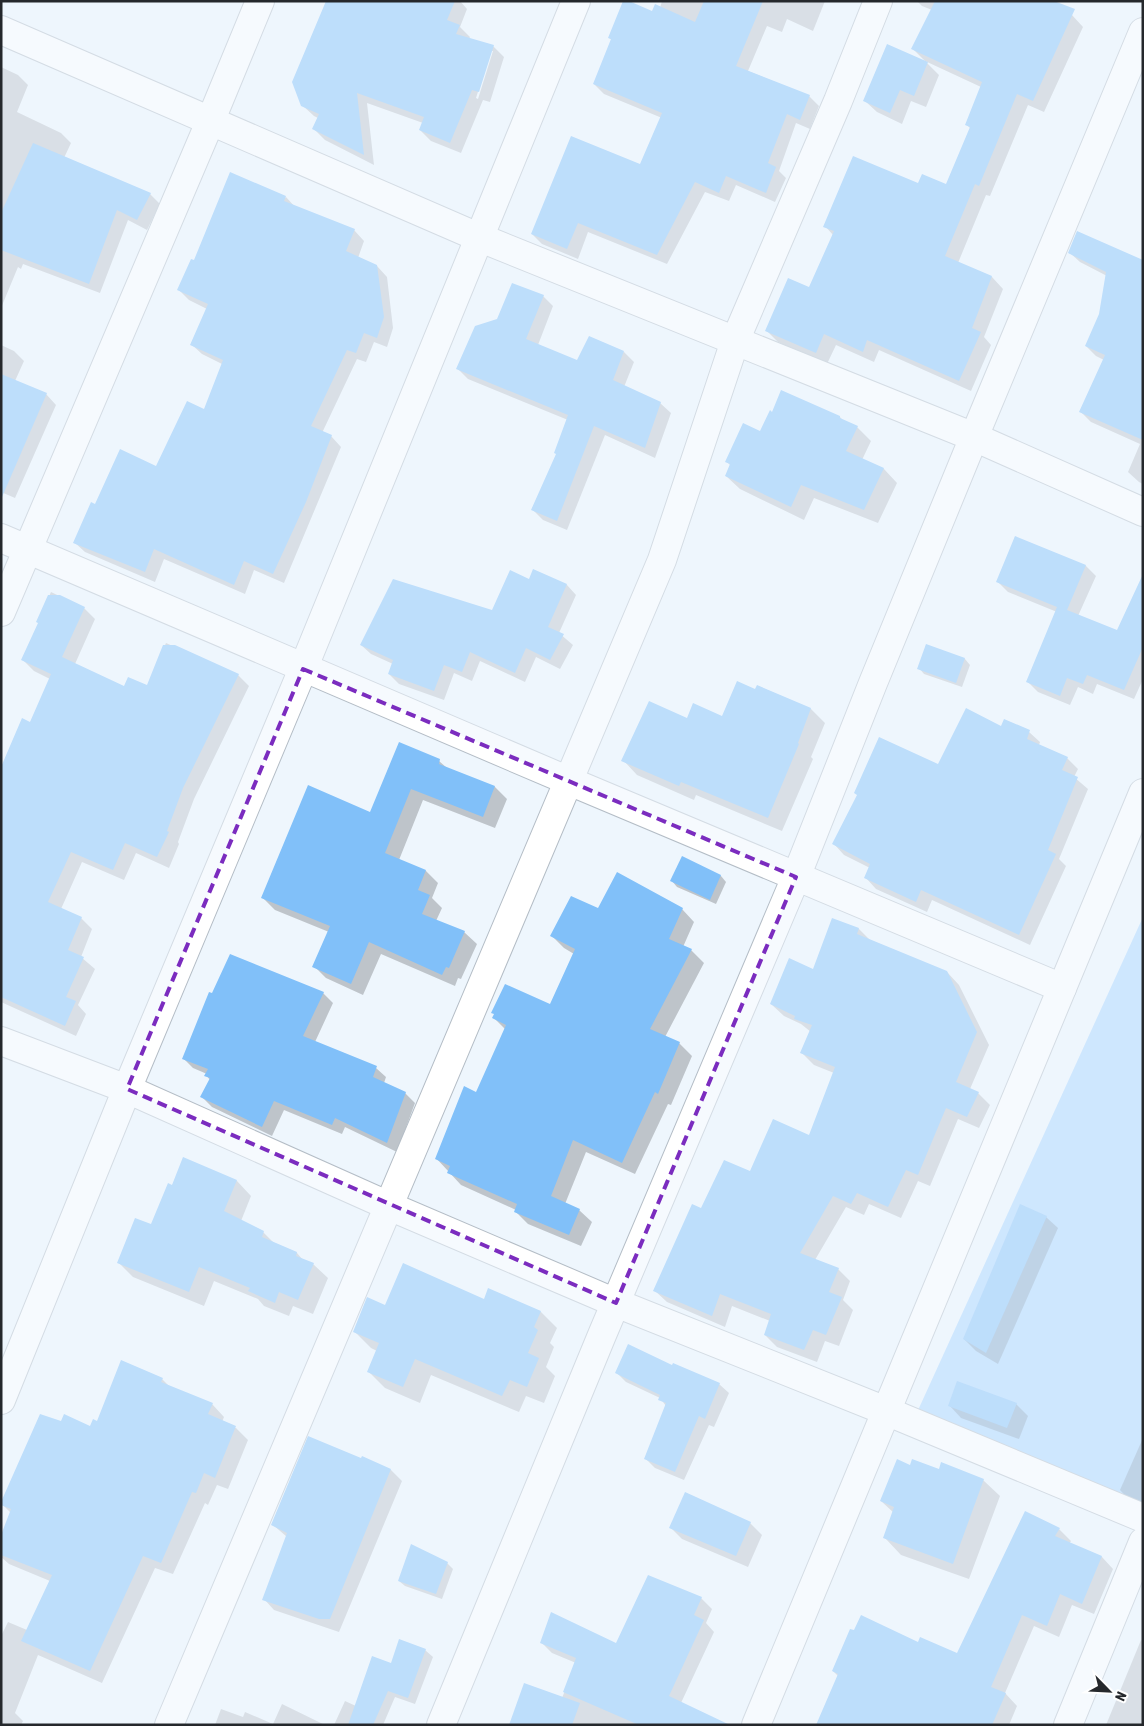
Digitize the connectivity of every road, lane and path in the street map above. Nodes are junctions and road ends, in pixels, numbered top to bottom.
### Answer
1 (260, 1) edge
2 (576, 1) edge
3 (878, 1) edge
4 (1, 30) edge
5 (1143, 32) edge
6 (210, 122) junction
7 (478, 237) junction
8 (735, 341) junction
9 (974, 437) junction
10 (1143, 512) edge
11 (1, 538) edge
12 (27, 549) junction
13 (1, 612) edge
14 (303, 668) junction
15 (569, 781) junction
16 (1143, 793) edge
17 (796, 877) junction
18 (1062, 988) junction
19 (1, 1041) edge
20 (127, 1089) junction
21 (389, 1206) junction
22 (616, 1303) junction
23 (1, 1400) edge
24 (886, 1411) junction
25 (1143, 1518) edge
26 (1143, 1542) edge
27 (169, 1725) edge
28 (441, 1725) edge
29 (756, 1725) edge
30 (1068, 1725) edge

1 - 6 street
2 - 7 street
3 - 8 street
4 - 6 street
5 - 9 street
6 - 7 street
6 - 12 street
7 - 8 street
7 - 14 street
8 - 9 street
8 - 15 street
9 - 10 street
9 - 17 street
11 - 12 street
12 - 13 street
12 - 14 street
14 - 15 street
14 - 20 street
15 - 17 street
15 - 21 street
16 - 18 street
17 - 18 street
17 - 22 street
18 - 24 street
19 - 20 street
20 - 21 street
20 - 23 street
21 - 22 street
21 - 27 street
22 - 24 street
22 - 28 street
24 - 25 street
24 - 29 street
26 - 30 street

